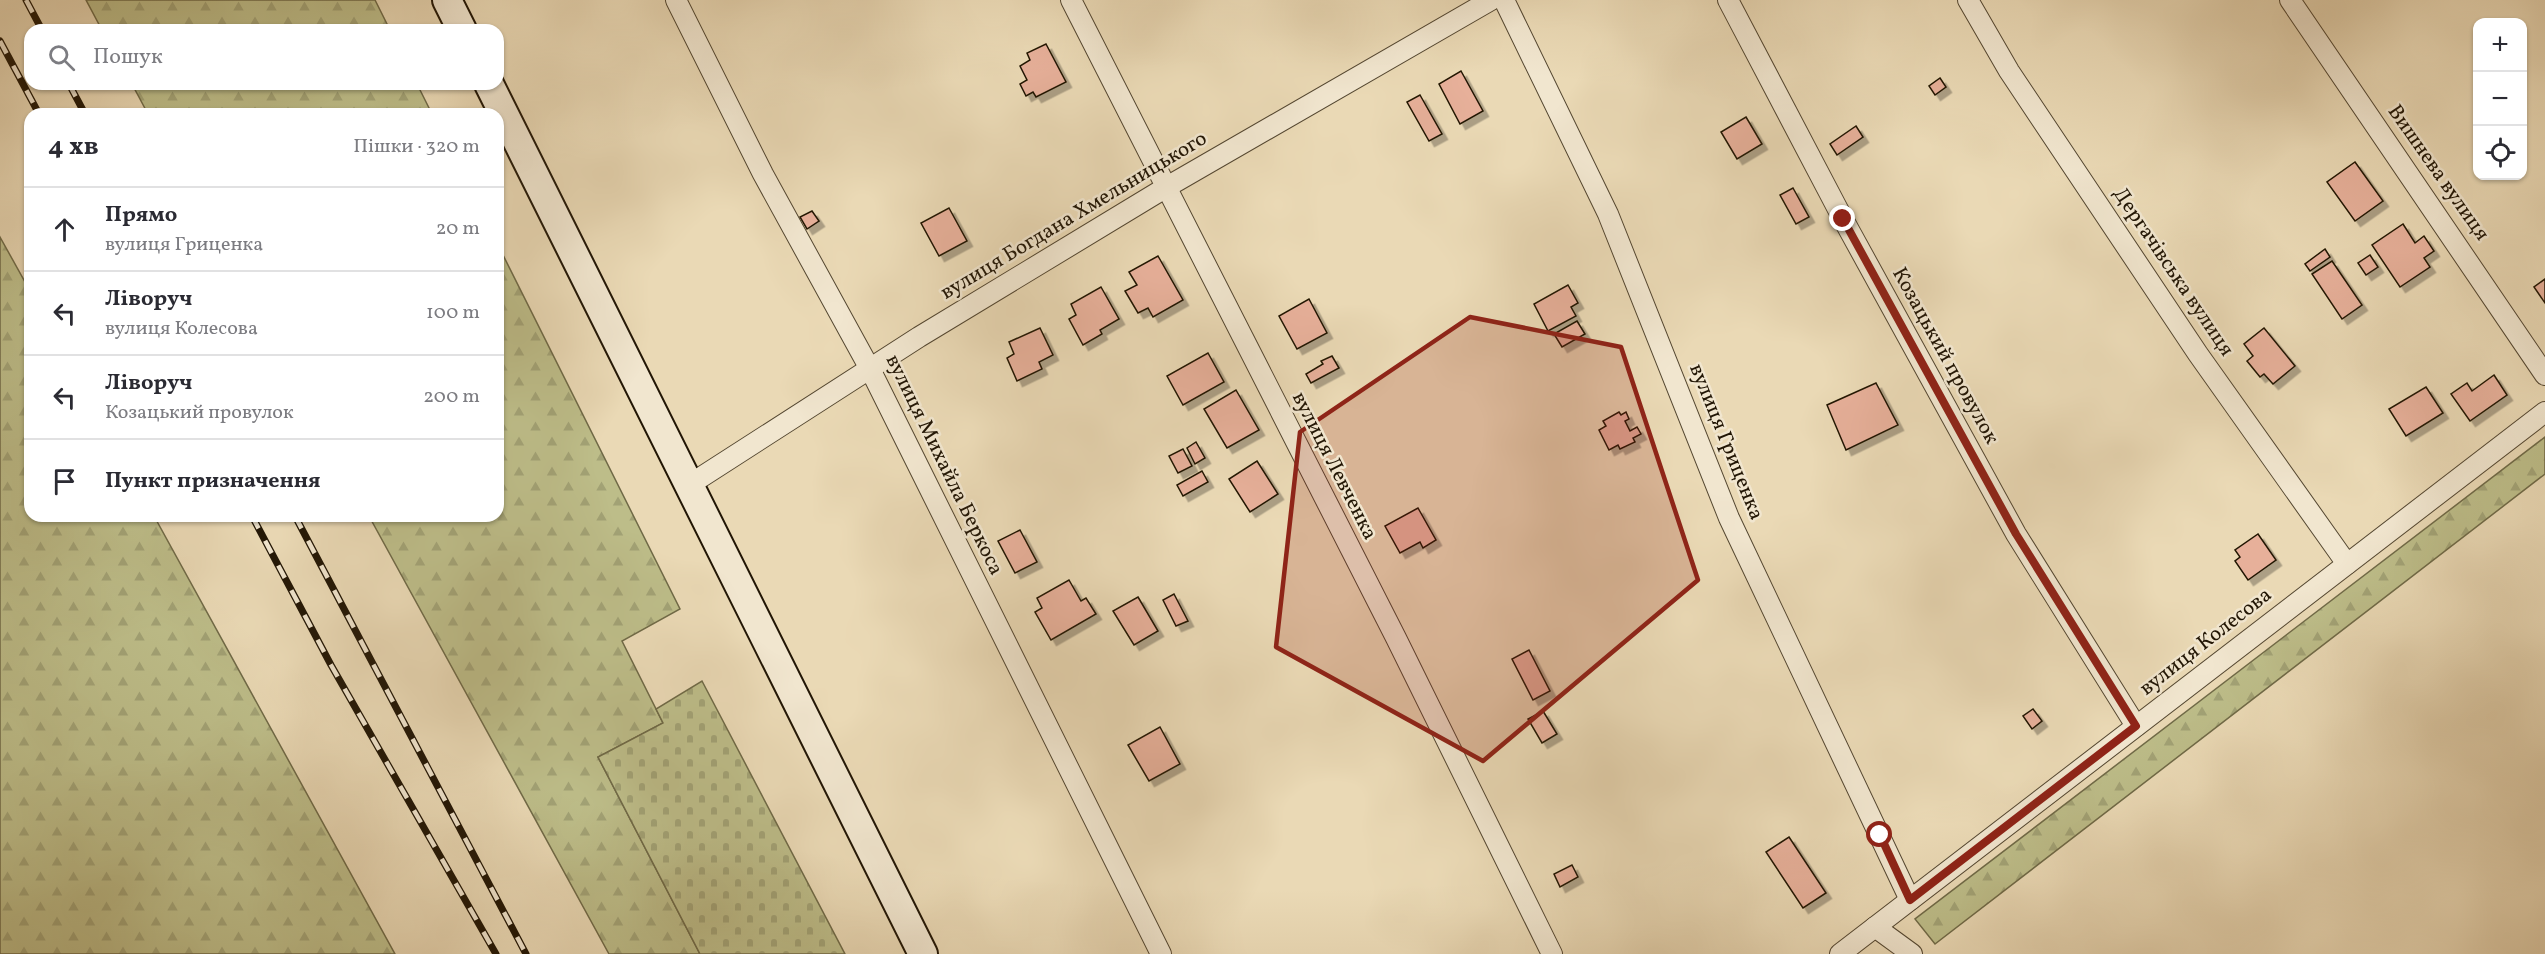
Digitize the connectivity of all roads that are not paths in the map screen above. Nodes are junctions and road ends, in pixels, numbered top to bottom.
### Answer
1 (447, 0) edge
2 (676, 0) edge
3 (1071, 0) edge
4 (1491, 0) edge
5 (1504, 0) edge
6 (1728, 0) edge
7 (1968, 0) edge
8 (2290, 0) edge
9 (1468, 6) edge
10 (459, 24) edge
11 (492, 90) edge
12 (501, 108) edge
13 (504, 114) edge
14 (1165, 188) junction
15 (870, 369) junction
16 (2545, 375) edge
17 (2545, 412) edge
18 (689, 485) junction
19 (2347, 564) junction
20 (2136, 726) junction
21 (1910, 900) junction
22 (1875, 927) junction
23 (923, 954) edge
24 (1161, 954) edge
25 (1552, 954) edge
26 (1840, 954) edge
27 (1912, 954) edge

1 - 10 main road
2 - 15 street, вулиця Михайла Беркоса
3 - 14 street, вулиця Левченка
4 - 9 street, вулиця Богдана Хмельницького
5 - 21 street, вулиця Гриценка
6 - 20 street, Козацький провулок
7 - 19 street, Дергачівська вулиця
8 - 16 street, Вишнева вулиця
9 - 14 street, вулиця Богдана Хмельницького
11 - 12 main road
13 - 18 main road
14 - 15 street, вулиця Богдана Хмельницького
14 - 25 street, вулиця Левченка
15 - 18 street, вулиця Богдана Хмельницького
15 - 24 street, вулиця Михайла Беркоса
17 - 19 street, вулиця Колесова
18 - 23 main road
19 - 20 street, вулиця Колесова
20 - 21 street, вулиця Колесова
21 - 22 street, вулиця Колесова
22 - 26 street, вулиця Колесова
22 - 27 street

